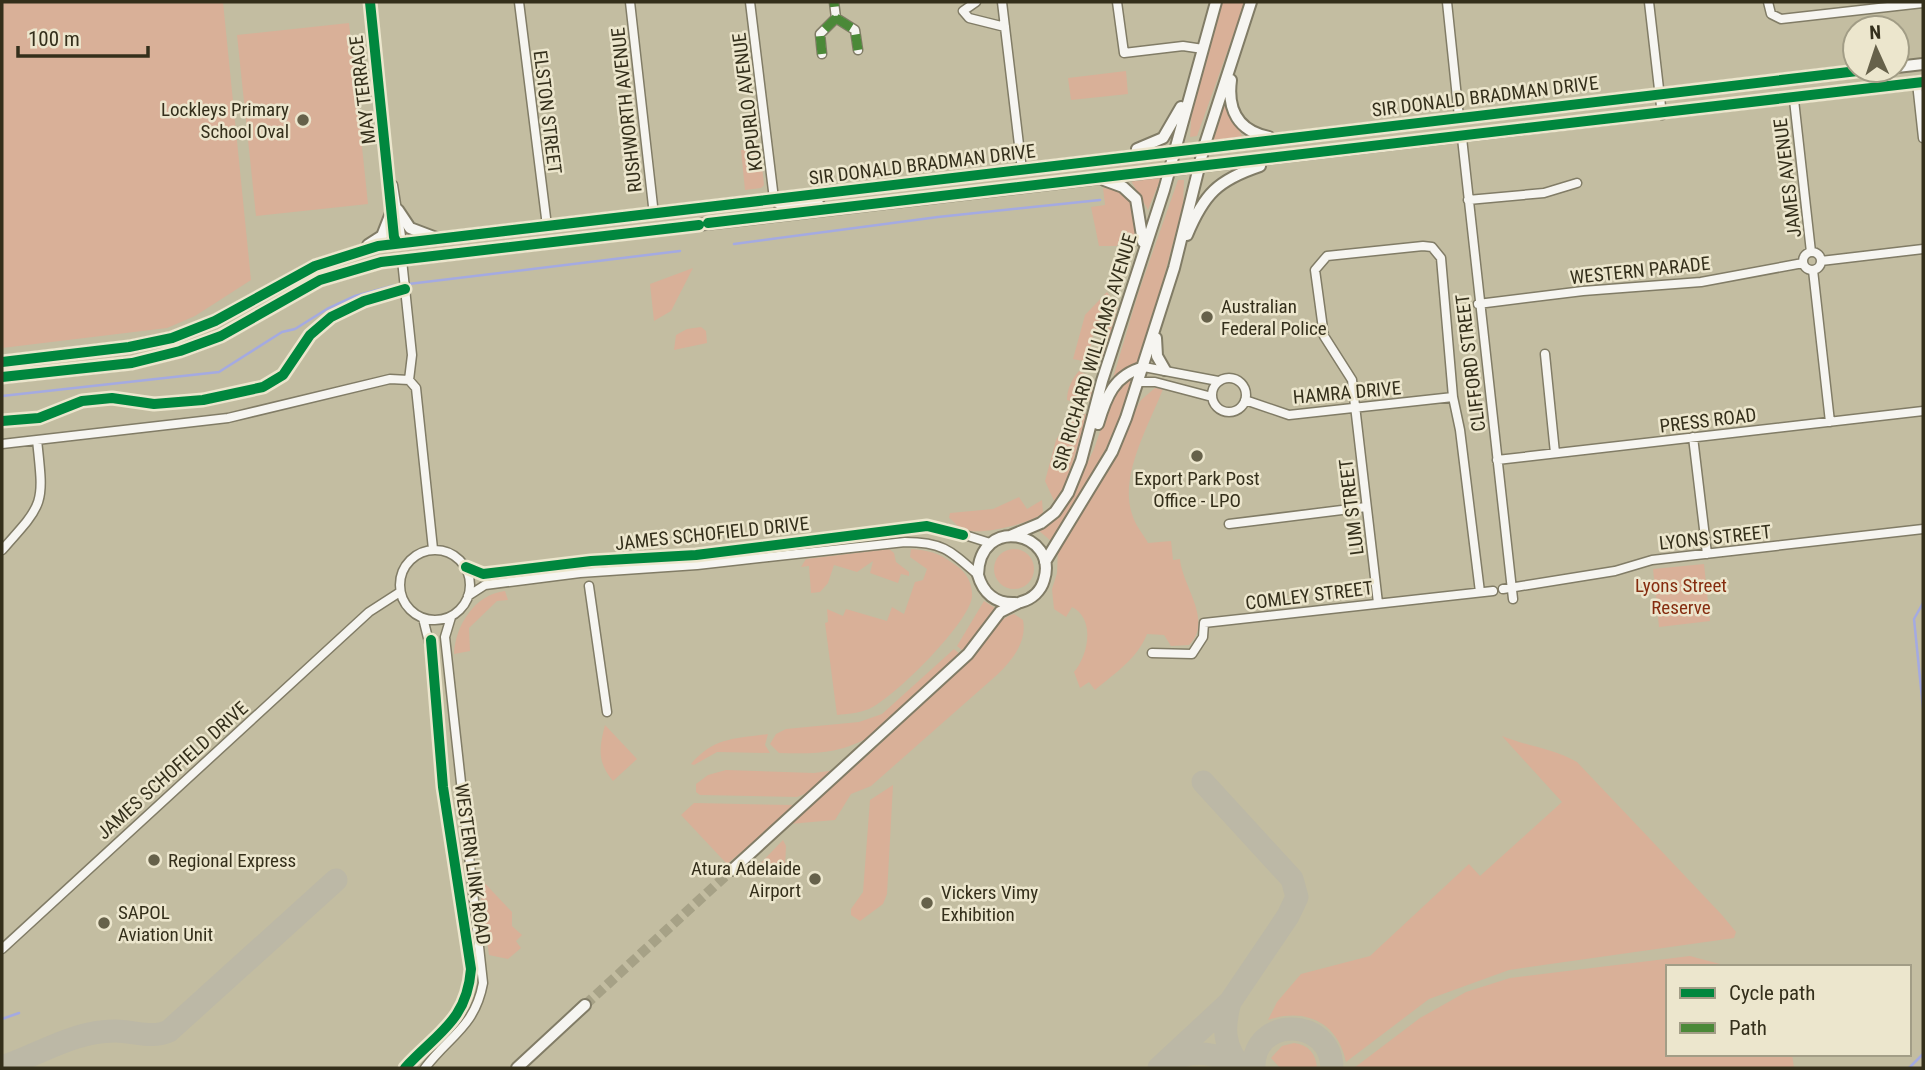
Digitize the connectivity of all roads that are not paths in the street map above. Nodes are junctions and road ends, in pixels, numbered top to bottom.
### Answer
1 (370, 2) edge
2 (519, 2) edge
3 (630, 2) edge
4 (750, 2) edge
5 (834, 2) edge
6 (976, 2) edge
7 (1002, 2) edge
8 (1117, 2) edge
9 (1216, 2) edge
10 (1251, 2) edge
11 (1447, 2) edge
12 (1649, 2) edge
13 (1768, 2) edge
14 (1923, 3) edge
15 (836, 18) junction
16 (1005, 27) junction
17 (1203, 49) junction
18 (858, 50) dead end
19 (1235, 53) junction
20 (822, 54) dead end
21 (1841, 72) edge
22 (1920, 83) edge
23 (1192, 84) junction
24 (1860, 84) edge
25 (1861, 90) junction
26 (1660, 93) junction
27 (1794, 100) junction
28 (1662, 115) junction
29 (1459, 117) junction
30 (1276, 138) junction
31 (1462, 138) junction
32 (1923, 138) edge
33 (1204, 147) junction
34 (1174, 150) junction
35 (1294, 157) junction
36 (1083, 162) junction
37 (1198, 168) junction
38 (1022, 170) junction
39 (1169, 171) junction
40 (1099, 179) junction
41 (1577, 183) dead end
42 (774, 199) junction
43 (1468, 200) junction
44 (867, 204) junction
45 (395, 212) junction
46 (654, 215) junction
47 (547, 226) junction
48 (441, 240) junction
49 (397, 243) junction
50 (1144, 248) junction
51 (1923, 249) edge
52 (356, 251) junction
53 (1811, 252) junction
54 (432, 256) junction
55 (402, 260) junction
56 (1821, 261) junction
57 (380, 262) junction
58 (1803, 263) junction
59 (1174, 268) junction
60 (1813, 270) junction
61 (1478, 304) junction
62 (1157, 321) junction
63 (1545, 354) dead end
64 (2, 362) edge
65 (1143, 367) junction
66 (1165, 370) junction
67 (2, 377) edge
68 (409, 380) junction
69 (1139, 382) junction
70 (1218, 382) junction
71 (1212, 397) junction
72 (1453, 397) junction
73 (1245, 400) junction
74 (1355, 408) junction
75 (1923, 411) edge
76 (1830, 422) junction
77 (1693, 438) junction
78 (37, 440) junction
79 (2, 444) edge
80 (1555, 453) junction
81 (1497, 460) junction
82 (1081, 461) junction
83 (1366, 507) junction
84 (1228, 524) dead end
85 (1923, 528) edge
86 (1010, 536) junction
87 (990, 543) junction
88 (433, 549) junction
89 (2, 550) edge
90 (1707, 554) junction
91 (1045, 562) junction
92 (466, 567) junction
93 (594, 572) junction
94 (580, 573) junction
95 (978, 575) junction
96 (589, 586) junction
97 (1507, 587) junction
98 (1493, 591) dead end
99 (400, 592) junction
100 (1480, 592) junction
101 (468, 596) junction
102 (1513, 599) dead end
103 (1019, 603) junction
104 (1378, 603) junction
105 (451, 617) junction
106 (423, 618) junction
107 (1152, 653) dead end
108 (607, 712) dead end
109 (732, 870) tunnel mouth
110 (2, 949) edge
111 (585, 1005) tunnel mouth
112 (405, 1068) edge
113 (425, 1068) edge
114 (517, 1068) edge

1 - 45 street, MAY TERRACE
2 - 47 street, ELSTON STREET
3 - 46 street, RUSHWORTH AVENUE
4 - 42 street, KOPURLO AVENUE
5 - 15 street
6 - 16 street
7 - 16 street
8 - 17 street
9 - 17 main road
10 - 19 main road
11 - 29 street
12 - 26 street
13 - 14 street
15 - 18 street
15 - 20 street
16 - 38 street
17 - 23 main road
19 - 30 main road
19 - 33 main road, SIR RICHARD WILLIAMS AVENUE
21 - 26 main road, SIR DONALD BRADMAN DRIVE
22 - 25 main road, SIR DONALD BRADMAN DRIVE
22 - 32 street
23 - 34 main road, SIR RICHARD WILLIAMS AVENUE
23 - 36 main road
24 - 25 main road
25 - 27 main road, SIR DONALD BRADMAN DRIVE
26 - 28 street
26 - 29 main road, SIR DONALD BRADMAN DRIVE
27 - 28 main road, SIR DONALD BRADMAN DRIVE
27 - 53 street, JAMES AVENUE
28 - 31 main road, SIR DONALD BRADMAN DRIVE
29 - 30 main road, SIR DONALD BRADMAN DRIVE
30 - 33 main road, SIR DONALD BRADMAN DRIVE
31 - 35 main road, SIR DONALD BRADMAN DRIVE
31 - 43 street, CLIFFORD STREET
33 - 34 main road, SIR DONALD BRADMAN DRIVE
33 - 37 main road, SIR RICHARD WILLIAMS AVENUE
34 - 36 main road, SIR DONALD BRADMAN DRIVE
34 - 39 main road, SIR RICHARD WILLIAMS AVENUE
35 - 37 main road, SIR DONALD BRADMAN DRIVE
35 - 59 main road
36 - 38 main road, SIR DONALD BRADMAN DRIVE
37 - 39 main road, SIR DONALD BRADMAN DRIVE
37 - 59 main road, SIR RICHARD WILLIAMS AVENUE
38 - 42 main road, SIR DONALD BRADMAN DRIVE
39 - 40 main road, SIR DONALD BRADMAN DRIVE
39 - 50 main road, SIR RICHARD WILLIAMS AVENUE
40 - 44 main road, SIR DONALD BRADMAN DRIVE
40 - 50 main road
41 - 43 street
42 - 44 main road
42 - 46 main road, SIR DONALD BRADMAN DRIVE
43 - 61 street, CLIFFORD STREET
44 - 54 main road, SIR DONALD BRADMAN DRIVE
45 - 48 main road
45 - 49 street, MAY TERRACE
45 - 52 main road
46 - 47 main road, SIR DONALD BRADMAN DRIVE
47 - 48 main road, SIR DONALD BRADMAN DRIVE
48 - 49 main road, SIR DONALD BRADMAN DRIVE
49 - 52 main road, SIR DONALD BRADMAN DRIVE
49 - 54 main road
49 - 57 main road
50 - 82 main road, SIR RICHARD WILLIAMS AVENUE
51 - 56 street
52 - 64 main road, SIR DONALD BRADMAN DRIVE
53 - 56 street
53 - 58 street
54 - 55 main road, SIR DONALD BRADMAN DRIVE
55 - 57 main road, SIR DONALD BRADMAN DRIVE
55 - 68 street
56 - 60 street
57 - 67 main road, SIR DONALD BRADMAN DRIVE
58 - 60 street
58 - 61 street, WESTERN PARADE
59 - 62 main road, SIR RICHARD WILLIAMS AVENUE
60 - 76 street
61 - 81 street, CLIFFORD STREET
62 - 65 main road, SIR RICHARD WILLIAMS AVENUE
62 - 66 main road
63 - 80 street
65 - 66 street
65 - 69 main road, SIR RICHARD WILLIAMS AVENUE
65 - 82 main road
66 - 70 street
68 - 78 street
68 - 88 street
69 - 71 street
69 - 91 main road, SIR RICHARD WILLIAMS AVENUE
70 - 71 street
70 - 73 street
71 - 73 street
72 - 74 street, HAMRA DRIVE
72 - 74 street, LUM STREET
72 - 100 street
73 - 74 street, HAMRA DRIVE
74 - 83 street, LUM STREET
75 - 76 street, PRESS ROAD
76 - 77 street, PRESS ROAD
77 - 80 street, PRESS ROAD
77 - 90 street
78 - 79 street
78 - 89 street
80 - 81 street, PRESS ROAD
81 - 97 street, CLIFFORD STREET
82 - 86 main road, SIR RICHARD WILLIAMS AVENUE
83 - 84 street
83 - 104 street, LUM STREET
85 - 90 street, LYONS STREET
86 - 87 main road
86 - 91 main road
87 - 92 street, JAMES SCHOFIELD DRIVE
87 - 95 main road
88 - 92 street
88 - 99 street
90 - 97 street, LYONS STREET
91 - 103 main road
92 - 101 street
93 - 94 street, JAMES SCHOFIELD DRIVE
93 - 95 street, JAMES SCHOFIELD DRIVE
93 - 96 street
94 - 96 street
94 - 101 street, JAMES SCHOFIELD DRIVE
95 - 103 main road
96 - 108 street
97 - 102 street, CLIFFORD STREET
98 - 100 street, COMLEY STREET
99 - 106 street
99 - 110 street, JAMES SCHOFIELD DRIVE
100 - 104 street, COMLEY STREET
101 - 105 street
103 - 109 main road
104 - 107 street, COMLEY STREET
105 - 106 street
105 - 113 street, WESTERN LINK ROAD
106 - 112 street, WESTERN LINK ROAD
111 - 114 main road

